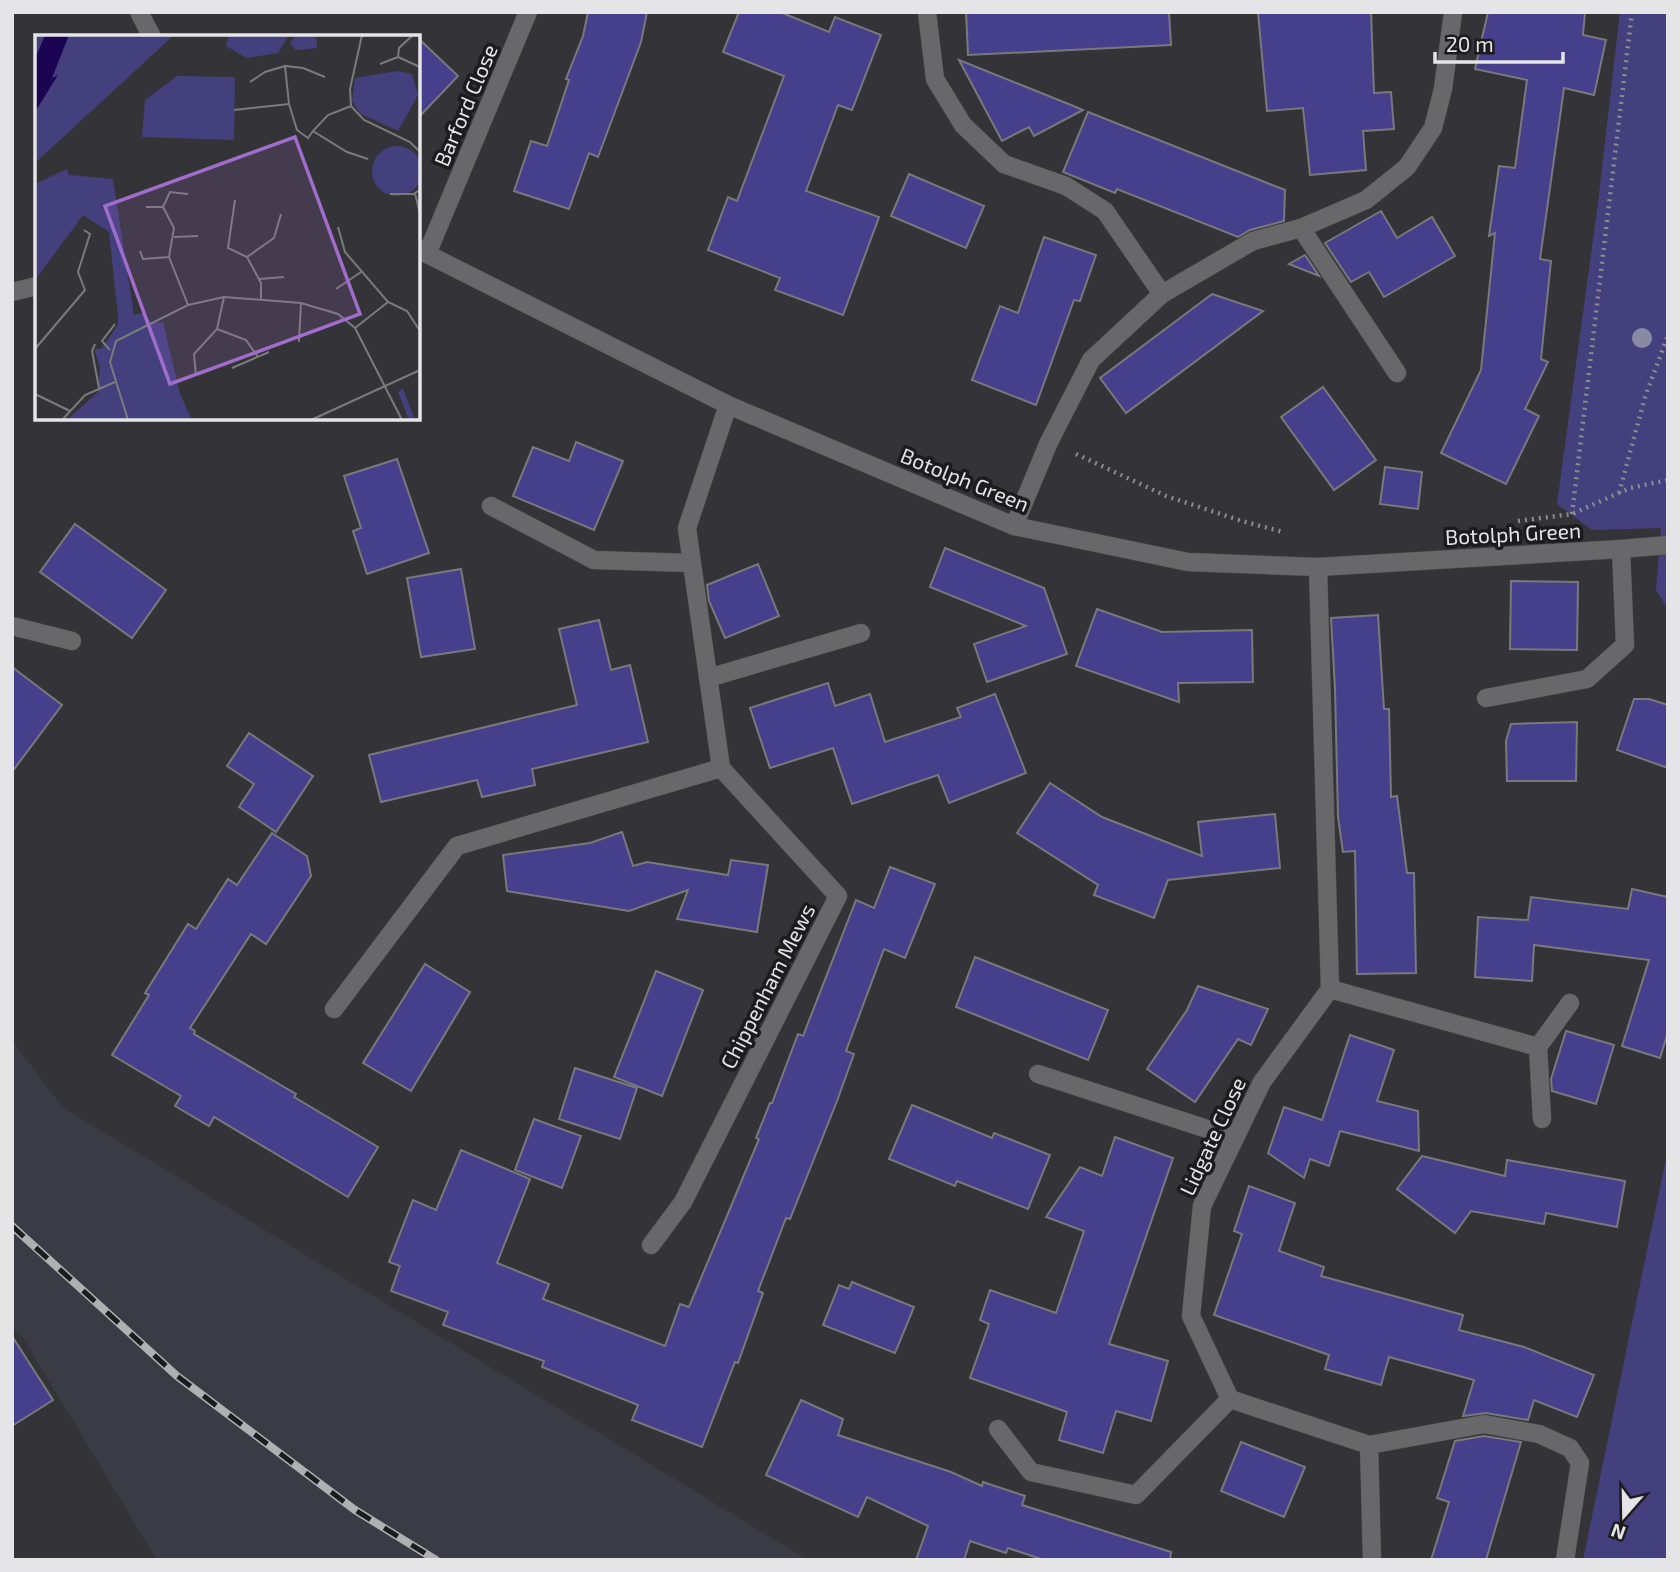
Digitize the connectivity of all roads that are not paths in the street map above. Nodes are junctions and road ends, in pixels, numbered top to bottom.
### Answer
1 (139, 12) edge
2 (528, 12) edge
3 (927, 12) edge
4 (1453, 12) edge
5 (151, 35) edge
6 (1301, 228) junction
7 (423, 251) edge
8 (35, 286) edge
9 (12, 292) edge
10 (1162, 294) junction
11 (1397, 373) dead end
12 (728, 405) junction
13 (491, 506) dead end
14 (1014, 526) junction
15 (1668, 545) edge
16 (1621, 550) junction
17 (691, 563) junction
18 (1318, 566) junction
19 (12, 625) edge
20 (861, 633) dead end
21 (72, 641) dead end
22 (708, 678) junction
23 (1486, 698) dead end
24 (721, 768) junction
25 (1330, 989) junction
26 (1570, 1003) dead end
27 (334, 1009) dead end
28 (1538, 1047) junction
29 (1038, 1074) dead end
30 (1542, 1118) dead end
31 (1235, 1138) junction
32 (650, 1245) dead end
33 (1230, 1399) junction
34 (998, 1429) dead end
35 (1369, 1446) junction
36 (1372, 1560) edge
37 (1565, 1560) edge

1 - 5 street
2 - 7 street, Barford Close
3 - 10 street
4 - 6 street
6 - 10 street
6 - 11 street
7 - 12 street, Botolph Green
8 - 9 street
10 - 14 street
12 - 14 street, Botolph Green
12 - 17 street
13 - 17 street
14 - 18 street, Botolph Green
15 - 16 street, Botolph Green
16 - 18 street, Botolph Green
16 - 23 street
17 - 22 street
18 - 25 street
19 - 21 street
20 - 22 street
22 - 24 street
24 - 27 street
24 - 32 street, Chippenham Mews
25 - 28 street
25 - 31 street, Lidgate Close
26 - 28 street
28 - 30 street
29 - 31 street
31 - 33 street, Lidgate Close
33 - 34 street
33 - 35 street
35 - 36 street
35 - 37 street

